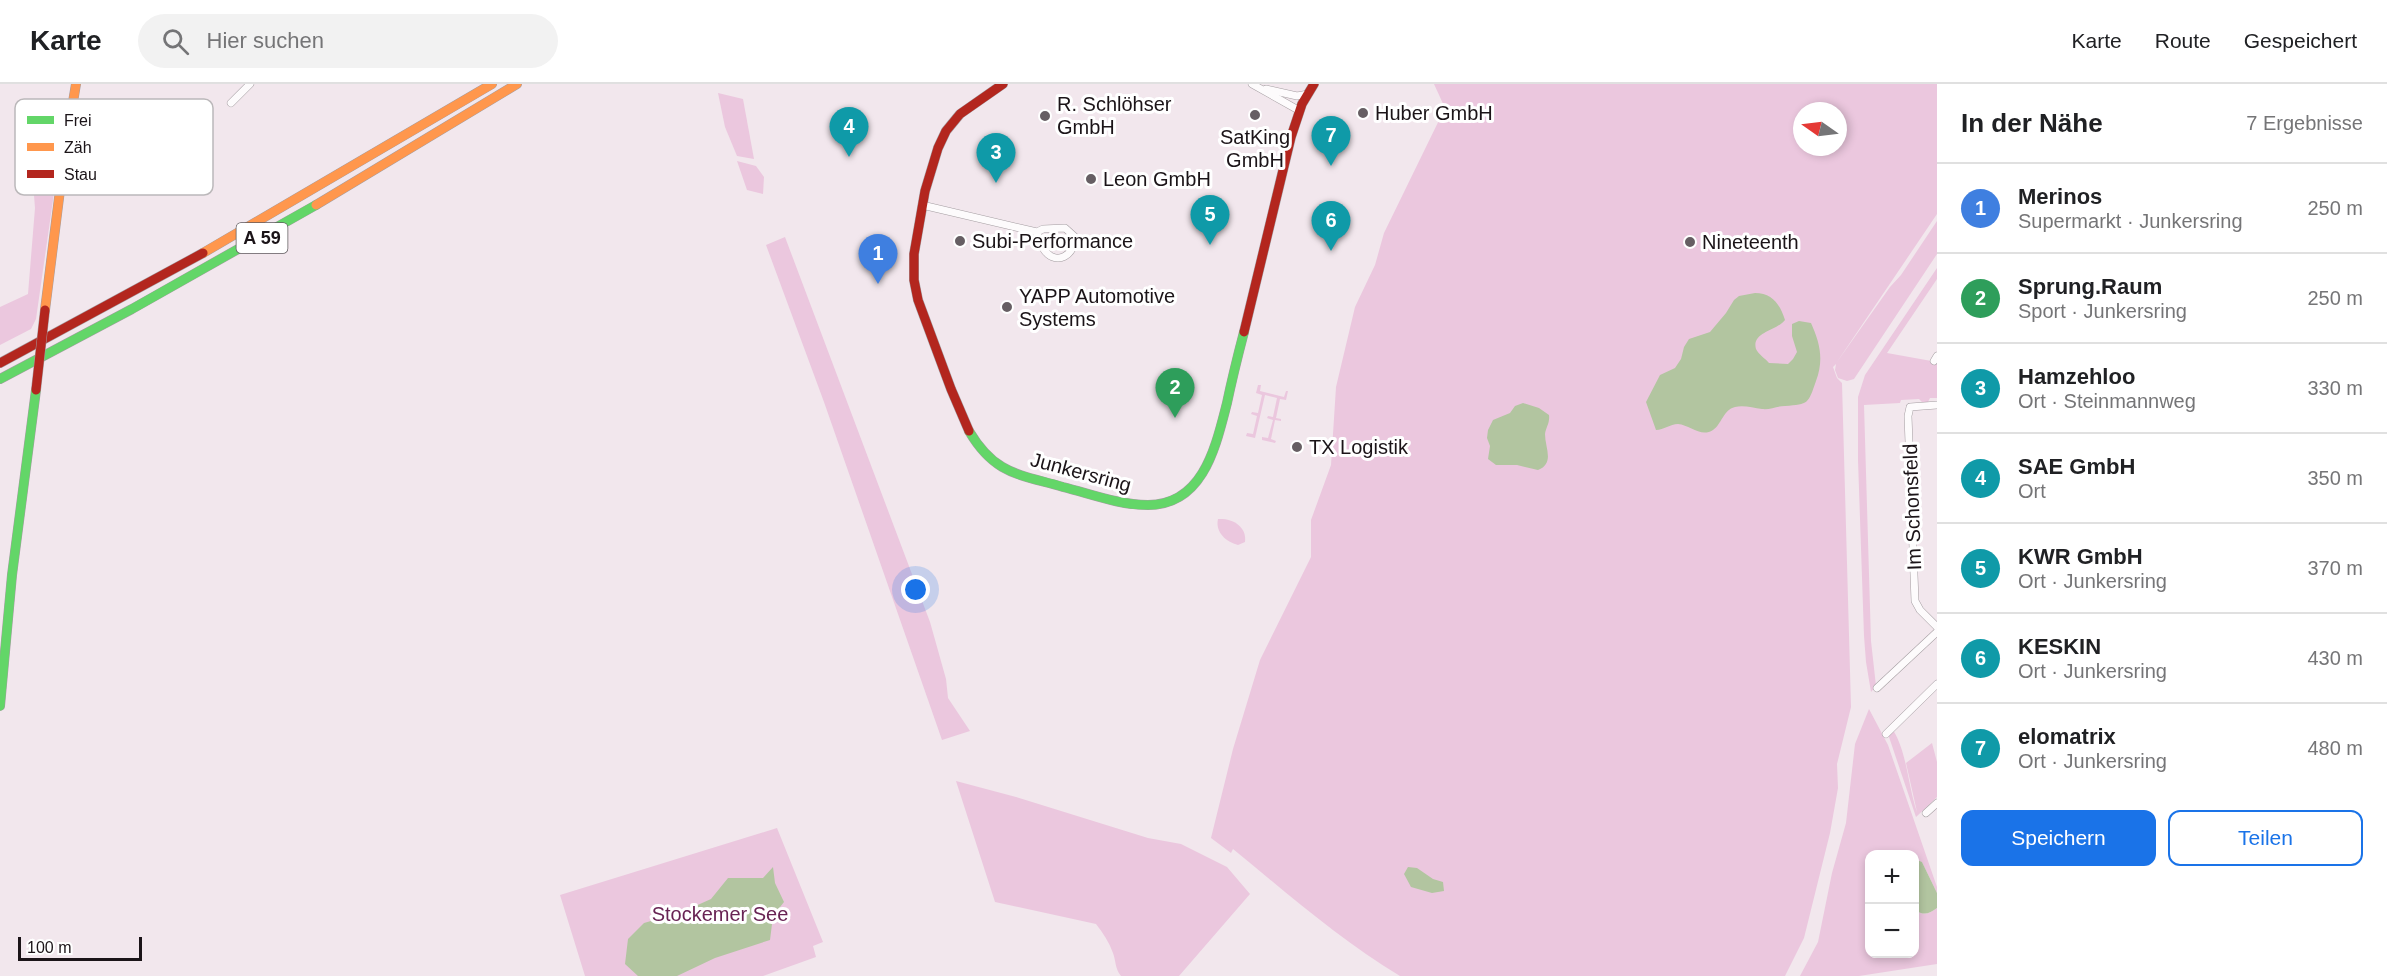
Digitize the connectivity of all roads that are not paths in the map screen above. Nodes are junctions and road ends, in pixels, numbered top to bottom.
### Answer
1 (76, 84) edge
2 (249, 84) edge
3 (492, 84) edge
4 (517, 84) edge
5 (1004, 84) edge
6 (1252, 84) edge
7 (1314, 84) edge
8 (1260, 88) junction
9 (1308, 94) junction
10 (74, 99) edge
11 (231, 103) dead end
12 (1300, 111) junction
13 (59, 195) edge
14 (922, 205) junction
15 (1037, 232) junction
16 (0, 363) edge
17 (0, 379) edge
18 (1937, 405) edge
19 (1937, 629) edge
20 (1937, 684) edge
21 (1877, 688) dead end
22 (0, 706) edge
23 (1886, 734) dead end
24 (1937, 803) edge
25 (1926, 813) dead end

1 - 10 main road, bridge
2 - 11 street
3 - 16 main road, A 59
4 - 17 main road, A 59
5 - 14 main road, Junkersring
6 - 8 street
7 - 9 main road, Junkersring
8 - 9 street
8 - 12 street
9 - 12 main road, Junkersring
12 - 14 main road, Junkersring
13 - 22 main road, bridge
14 - 15 street
15 - 15 street
18 - 19 street, Im Schonsfeld
19 - 21 street, Im Schonsfeld
20 - 23 street
24 - 25 street

